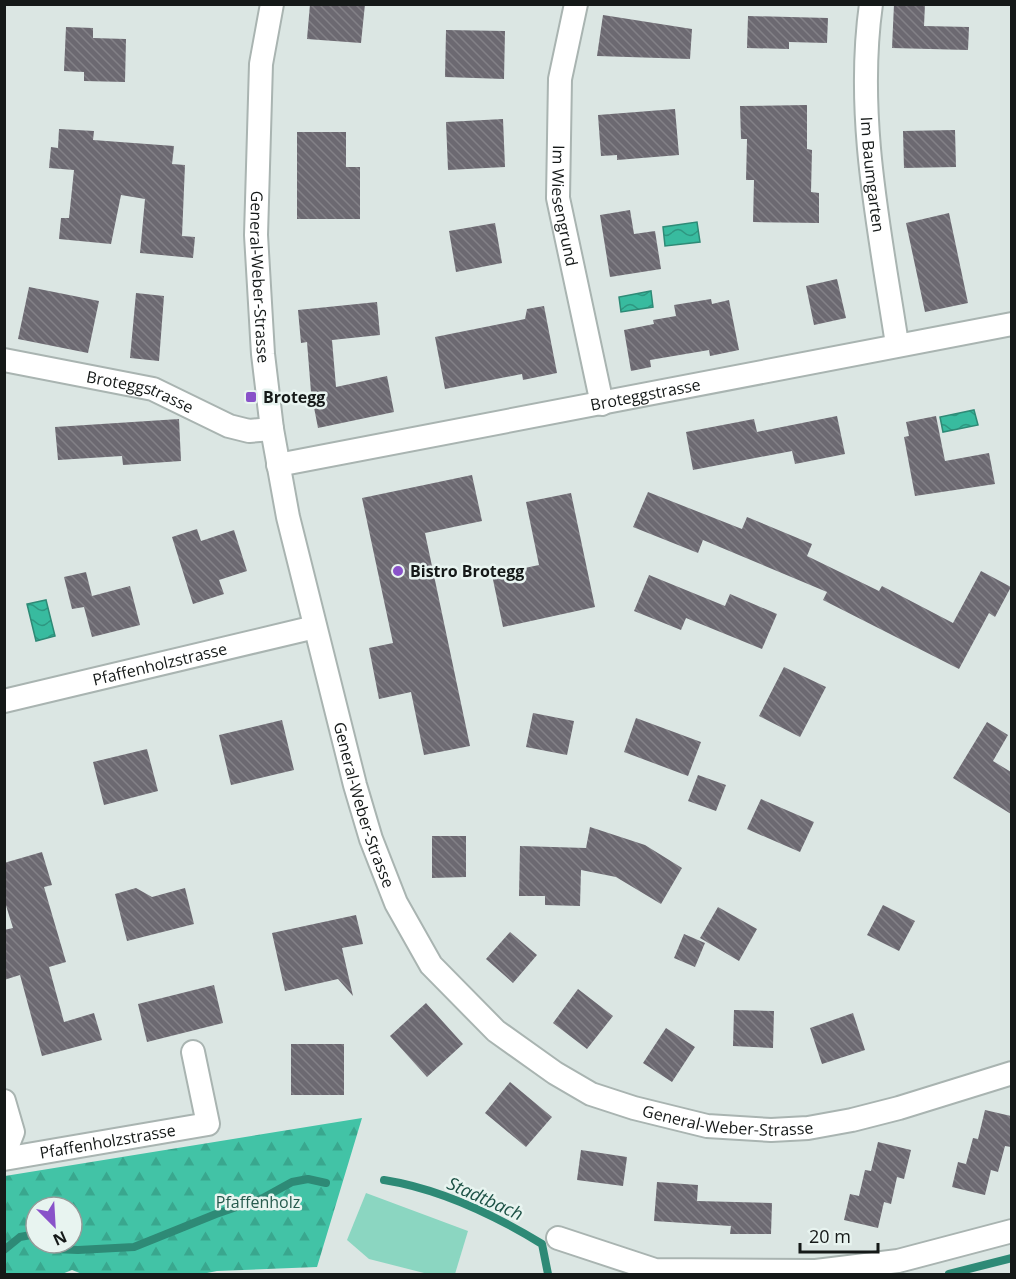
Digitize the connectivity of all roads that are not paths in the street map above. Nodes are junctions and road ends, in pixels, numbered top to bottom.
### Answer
1 (272, 4) edge
2 (576, 4) edge
3 (871, 4) edge
4 (1011, 324) edge
5 (897, 344) junction
6 (4, 360) edge
7 (602, 404) junction
8 (272, 429) junction
9 (278, 465) junction
10 (315, 627) junction
11 (4, 701) edge
12 (193, 1052) dead end
13 (1011, 1073) edge
14 (4, 1101) edge
15 (4, 1157) edge
16 (1011, 1231) edge
17 (558, 1238) dead end

1 - 8 street, General-Weber-Strasse
2 - 7 street, Im Wiesengrund
3 - 5 street, Im Baumgarten
4 - 5 street, Broteggstrasse
5 - 7 street, Broteggstrasse
6 - 8 street, Broteggstrasse
7 - 9 street, Broteggstrasse
8 - 9 street, General-Weber-Strasse
9 - 10 street, General-Weber-Strasse
10 - 11 street, Pfaffenholzstrasse
10 - 13 street, General-Weber-Strasse
12 - 15 street, Pfaffenholzstrasse
14 - 15 street, Pfaffenholzstrasse
16 - 17 street

